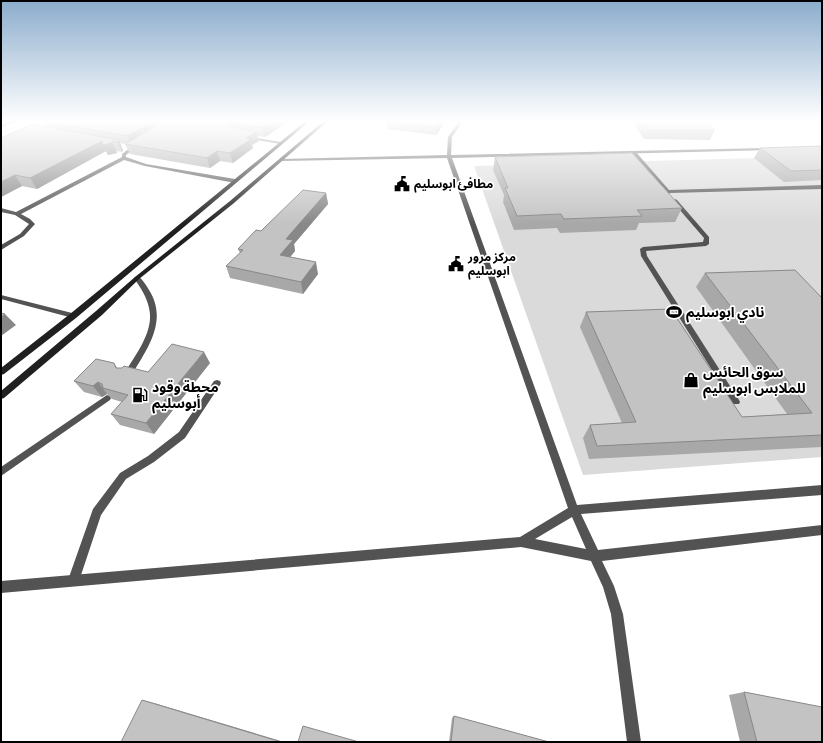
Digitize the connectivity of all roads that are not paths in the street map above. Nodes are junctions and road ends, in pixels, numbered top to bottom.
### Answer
1 (124, 155) edge
2 (266, 155) edge
3 (287, 155) edge
4 (510, 155) edge
5 (635, 155) edge
6 (449, 156) junction
7 (124, 158) junction
8 (281, 160) junction
9 (235, 181) junction
10 (822, 187) edge
11 (667, 192) junction
12 (223, 201) junction
13 (3, 212) edge
14 (17, 214) junction
15 (1, 248) edge
16 (137, 278) junction
17 (1, 297) edge
18 (73, 316) junction
19 (1, 372) edge
20 (128, 376) edge
21 (217, 383) dead end
22 (1, 396) edge
23 (107, 398) edge
24 (736, 402) dead end
25 (1, 472) edge
26 (822, 490) edge
27 (574, 510) junction
28 (822, 530) edge
29 (521, 542) junction
30 (595, 556) junction
31 (74, 580) junction
32 (1, 587) edge
33 (634, 742) edge

1 - 7 street
2 - 9 main road
3 - 8 main road
4 - 6 street
5 - 11 street
6 - 8 street
6 - 27 street
7 - 9 street
7 - 14 street
8 - 12 main road
9 - 12 main road
10 - 11 street
11 - 24 street
12 - 16 main road
12 - 18 main road
13 - 14 street
14 - 15 street
16 - 20 street
16 - 22 main road
17 - 18 street
18 - 19 main road
21 - 31 street
23 - 25 street
26 - 27 street
27 - 29 street
27 - 30 street
28 - 30 street
29 - 30 street
29 - 31 street
30 - 33 street
31 - 32 street

